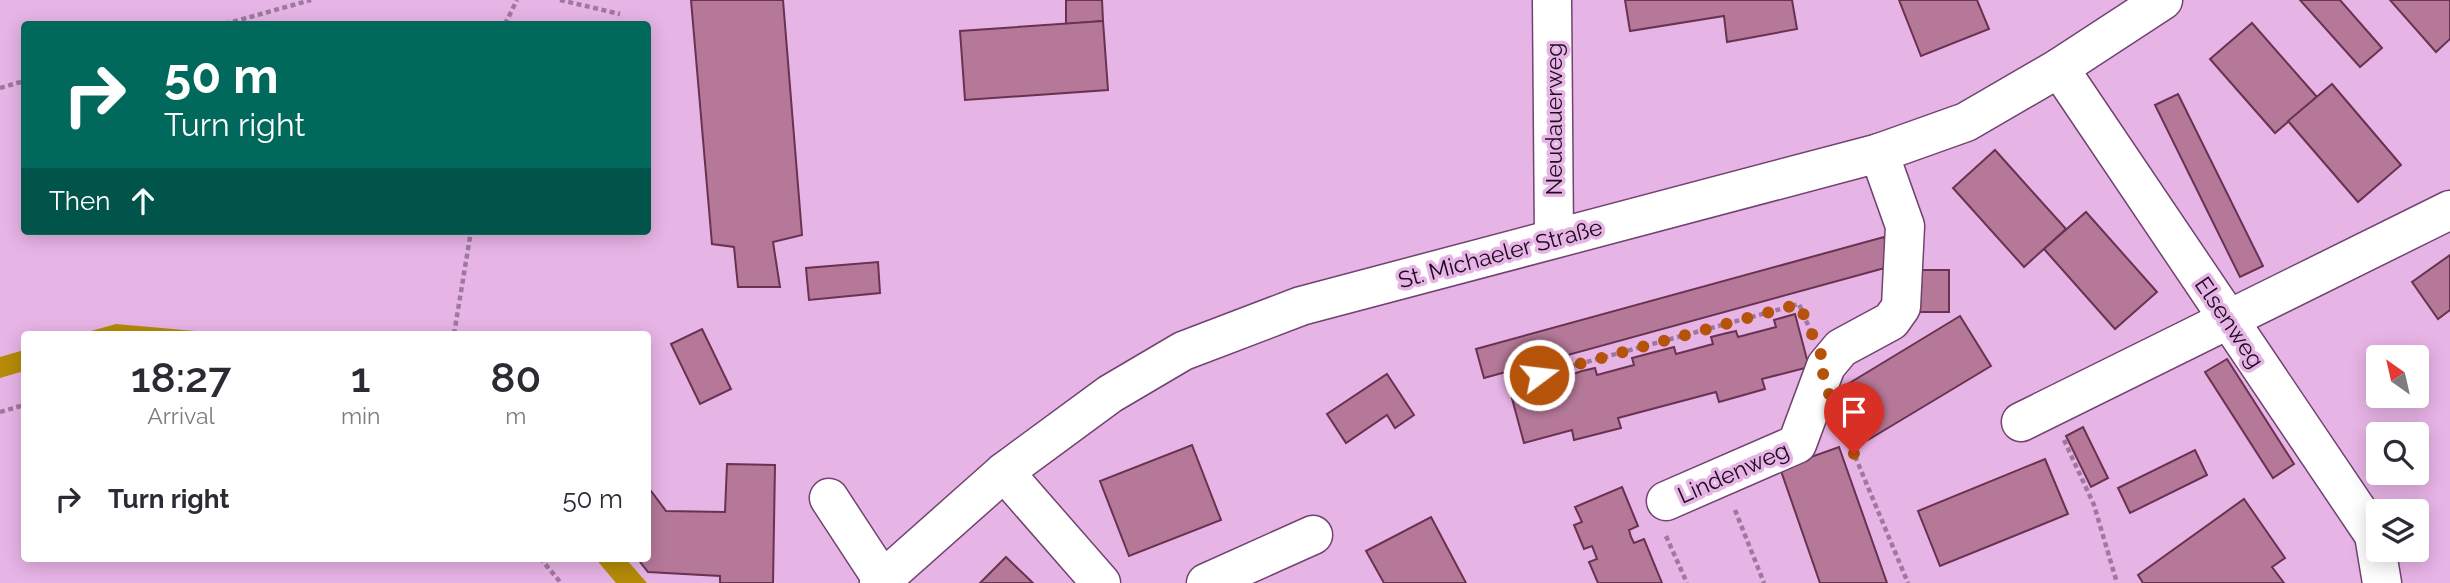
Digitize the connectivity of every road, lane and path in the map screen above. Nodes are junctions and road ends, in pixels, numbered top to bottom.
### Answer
1 (311, 0) edge
2 (517, 0) edge
3 (560, 0) edge
4 (1552, 0) edge
5 (2163, 0) edge
6 (620, 14) dead end
7 (236, 21) edge
8 (506, 21) edge
9 (2059, 68) junction
10 (21, 82) edge
11 (0, 88) edge
12 (1879, 153) junction
13 (2450, 210) edge
14 (470, 235) edge
15 (1555, 238) junction
16 (2227, 318) junction
17 (454, 331) edge
18 (1824, 372) junction
19 (1513, 382) dead end
20 (21, 406) edge
21 (0, 412) edge
22 (2035, 414) joint
23 (1004, 472) junction
24 (1721, 477) junction
25 (829, 498) dead end
26 (1667, 501) joint
27 (1313, 536) dead end
28 (543, 562) edge
29 (881, 581) edge
30 (561, 583) edge
31 (1101, 583) edge
32 (1206, 583) edge
33 (1687, 583) edge
34 (1763, 583) edge
35 (1908, 583) edge
36 (2117, 583) edge
37 (2382, 583) edge

1 - 7 path
2 - 8 path
3 - 6 path
4 - 15 street, Neudauerweg
5 - 9 street, St. Michaeler Straße
9 - 12 street, St. Michaeler Straße
9 - 16 street, Elsenweg
10 - 11 path
12 - 15 street, St. Michaeler Straße
12 - 18 street, Lindenweg
13 - 16 street
14 - 17 path
15 - 23 street, St. Michaeler Straße
16 - 22 street
16 - 37 street, Elsenweg
18 - 19 path
18 - 24 street, Lindenweg
18 - 35 path
20 - 21 path
22 - 36 path
23 - 29 street, St. Michaeler Straße
23 - 31 street
24 - 26 street, Lindenweg
24 - 34 path
25 - 29 street
26 - 33 path
27 - 32 street
28 - 30 path

